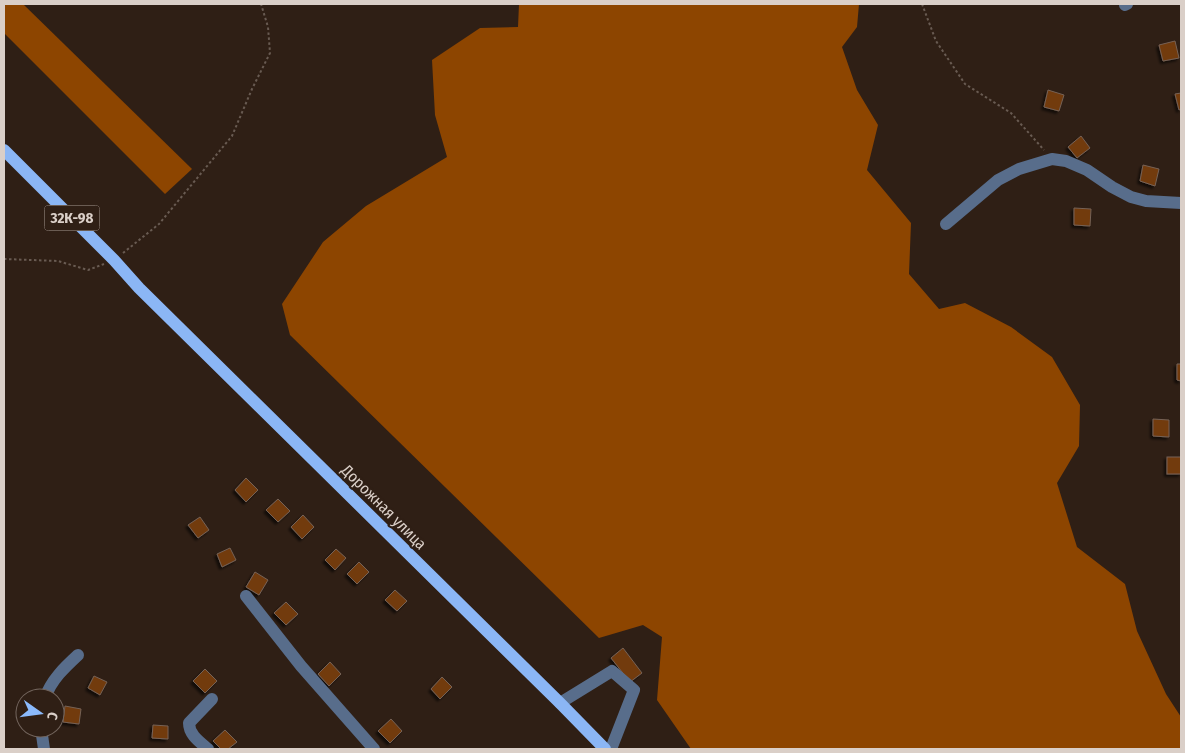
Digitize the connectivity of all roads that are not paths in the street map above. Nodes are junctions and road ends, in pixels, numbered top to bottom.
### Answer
1 (4, 150) edge
2 (1181, 203) edge
3 (946, 224) dead end
4 (246, 596) dead end
5 (78, 655) dead end
6 (49, 688) edge
7 (212, 699) dead end
8 (560, 702) junction
9 (208, 749) edge
10 (374, 749) edge
11 (605, 749) edge
12 (611, 749) edge

1 - 8 main road, Дорожная улица / 32К-98
2 - 3 street
4 - 10 street
5 - 6 street
7 - 9 street
8 - 11 main road, Дорожная улица
8 - 12 street

